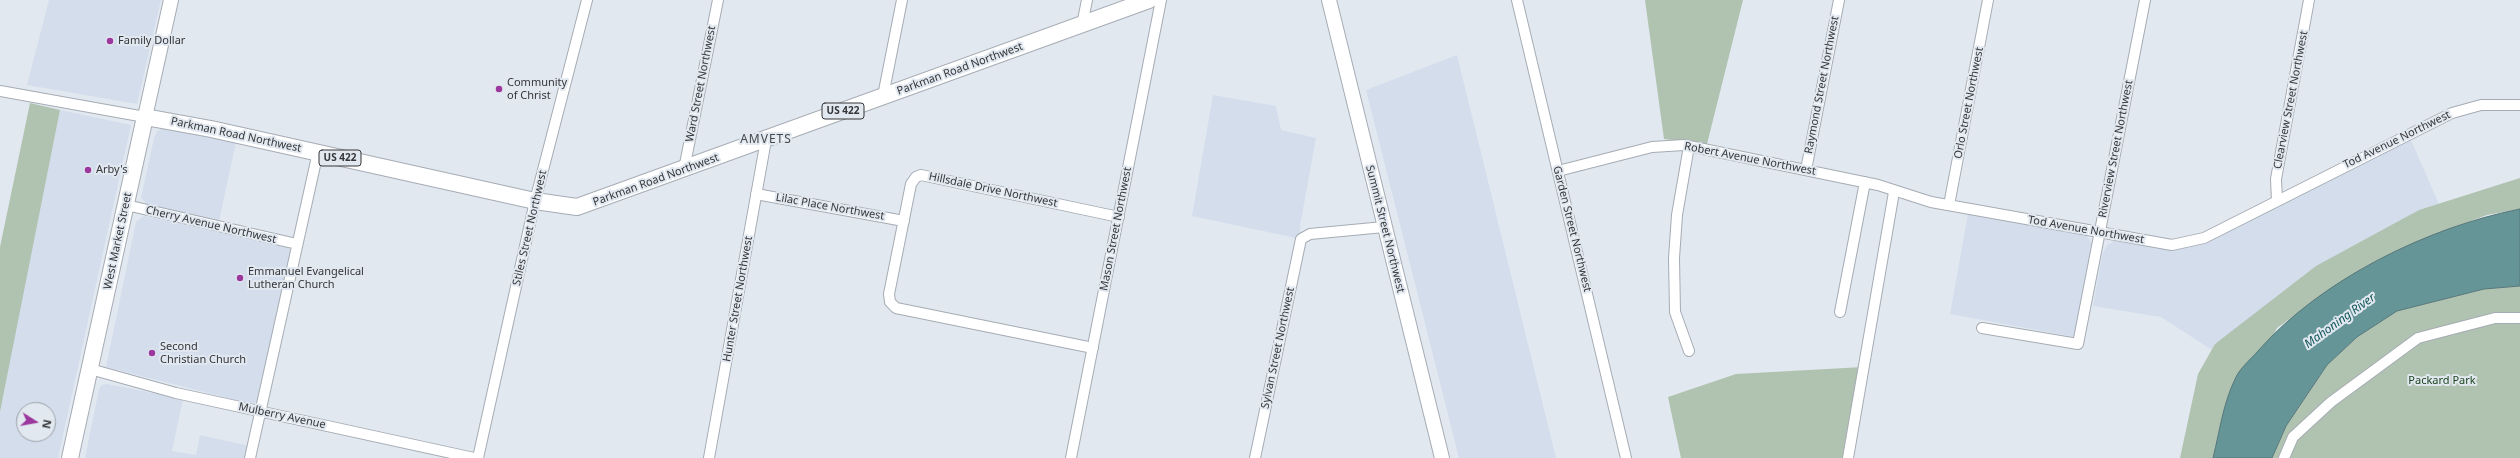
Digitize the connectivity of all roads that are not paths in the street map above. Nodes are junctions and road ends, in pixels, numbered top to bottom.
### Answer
1 (171, 0) edge
2 (587, 0) edge
3 (718, 0) edge
4 (902, 0) edge
5 (1087, 0) edge
6 (1149, 0) edge
7 (1161, 0) edge
8 (1330, 0) edge
9 (1517, 0) edge
10 (1839, 0) edge
11 (1988, 0) edge
12 (2146, 0) edge
13 (2309, 0) edge
14 (1082, 25) junction
15 (0, 90) edge
16 (883, 96) junction
17 (2520, 105) edge
18 (145, 117) junction
19 (766, 140) junction
20 (1688, 146) junction
21 (318, 152) junction
22 (684, 169) junction
23 (1806, 170) junction
24 (1558, 171) junction
25 (1865, 182) junction
26 (1894, 192) junction
27 (756, 194) junction
28 (535, 201) junction
29 (2277, 201) junction
30 (126, 205) junction
31 (1949, 205) junction
32 (1119, 217) junction
33 (904, 221) junction
34 (1384, 227) junction
35 (2100, 233) junction
36 (297, 244) junction
37 (1840, 312) dead end
38 (2520, 318) edge
39 (1982, 328) dead end
40 (1093, 348) junction
41 (1689, 351) dead end
42 (90, 370) junction
43 (260, 412) junction
44 (70, 458) edge
45 (250, 458) edge
46 (474, 458) edge
47 (478, 458) edge
48 (709, 458) edge
49 (1071, 458) edge
50 (1255, 458) edge
51 (1442, 458) edge
52 (1626, 458) edge
53 (1848, 458) edge
54 (2284, 458) edge

1 - 18 main road, West Market Street
2 - 28 street, Stiles Street Northwest
3 - 22 street, Ward Street Northwest
4 - 16 street
5 - 14 street
6 - 14 main road, Parkman Road Northwest / US 422
7 - 32 street, Mason Street Northwest
8 - 34 main road, Summit Street Northwest
9 - 24 street, Garden Street Northwest
10 - 23 street, Raymond Street Northwest
11 - 31 street, Orlo Street Northwest
12 - 35 street, Riverview Street Northwest
13 - 29 street, Clearview Street Northwest
14 - 16 main road, Parkman Road Northwest / US 422
15 - 18 street
16 - 19 main road, Parkman Road Northwest / US 422
17 - 29 street, Tod Avenue Northwest
18 - 21 main road, Parkman Road Northwest / US 422
18 - 30 main road, West Market Street
19 - 22 main road, Parkman Road Northwest / US 422
19 - 27 street, Hunter Street Northwest
20 - 23 street, Robert Avenue Northwest
20 - 24 street, Robert Avenue Northwest
20 - 41 street
21 - 28 main road, Parkman Road Northwest / US 422
21 - 36 street
22 - 28 main road, Parkman Road Northwest / US 422
23 - 25 street, Robert Avenue Northwest
24 - 52 street, Garden Street Northwest
25 - 26 street, Robert Avenue Northwest
25 - 37 street
26 - 31 street, Tod Avenue Northwest
26 - 53 street
27 - 33 street, Lilac Place Northwest
27 - 48 street, Hunter Street Northwest
28 - 47 street, Stiles Street Northwest
29 - 35 street, Tod Avenue Northwest
30 - 36 street, Cherry Avenue Northwest
30 - 42 main road, West Market Street
31 - 35 street, Tod Avenue Northwest
32 - 33 street, Hillsdale Drive Northwest
32 - 40 street, Mason Street Northwest
33 - 40 street, Hillsdale Drive Northwest
34 - 50 street, Sylvan Street Northwest
34 - 51 main road, Summit Street Northwest
35 - 39 street, Riverview Street Northwest
36 - 43 street
38 - 54 street
40 - 49 street, Mason Street Northwest
42 - 43 street, Mulberry Avenue
42 - 44 main road, West Market Street
43 - 45 street
43 - 46 street, Mulberry Avenue

